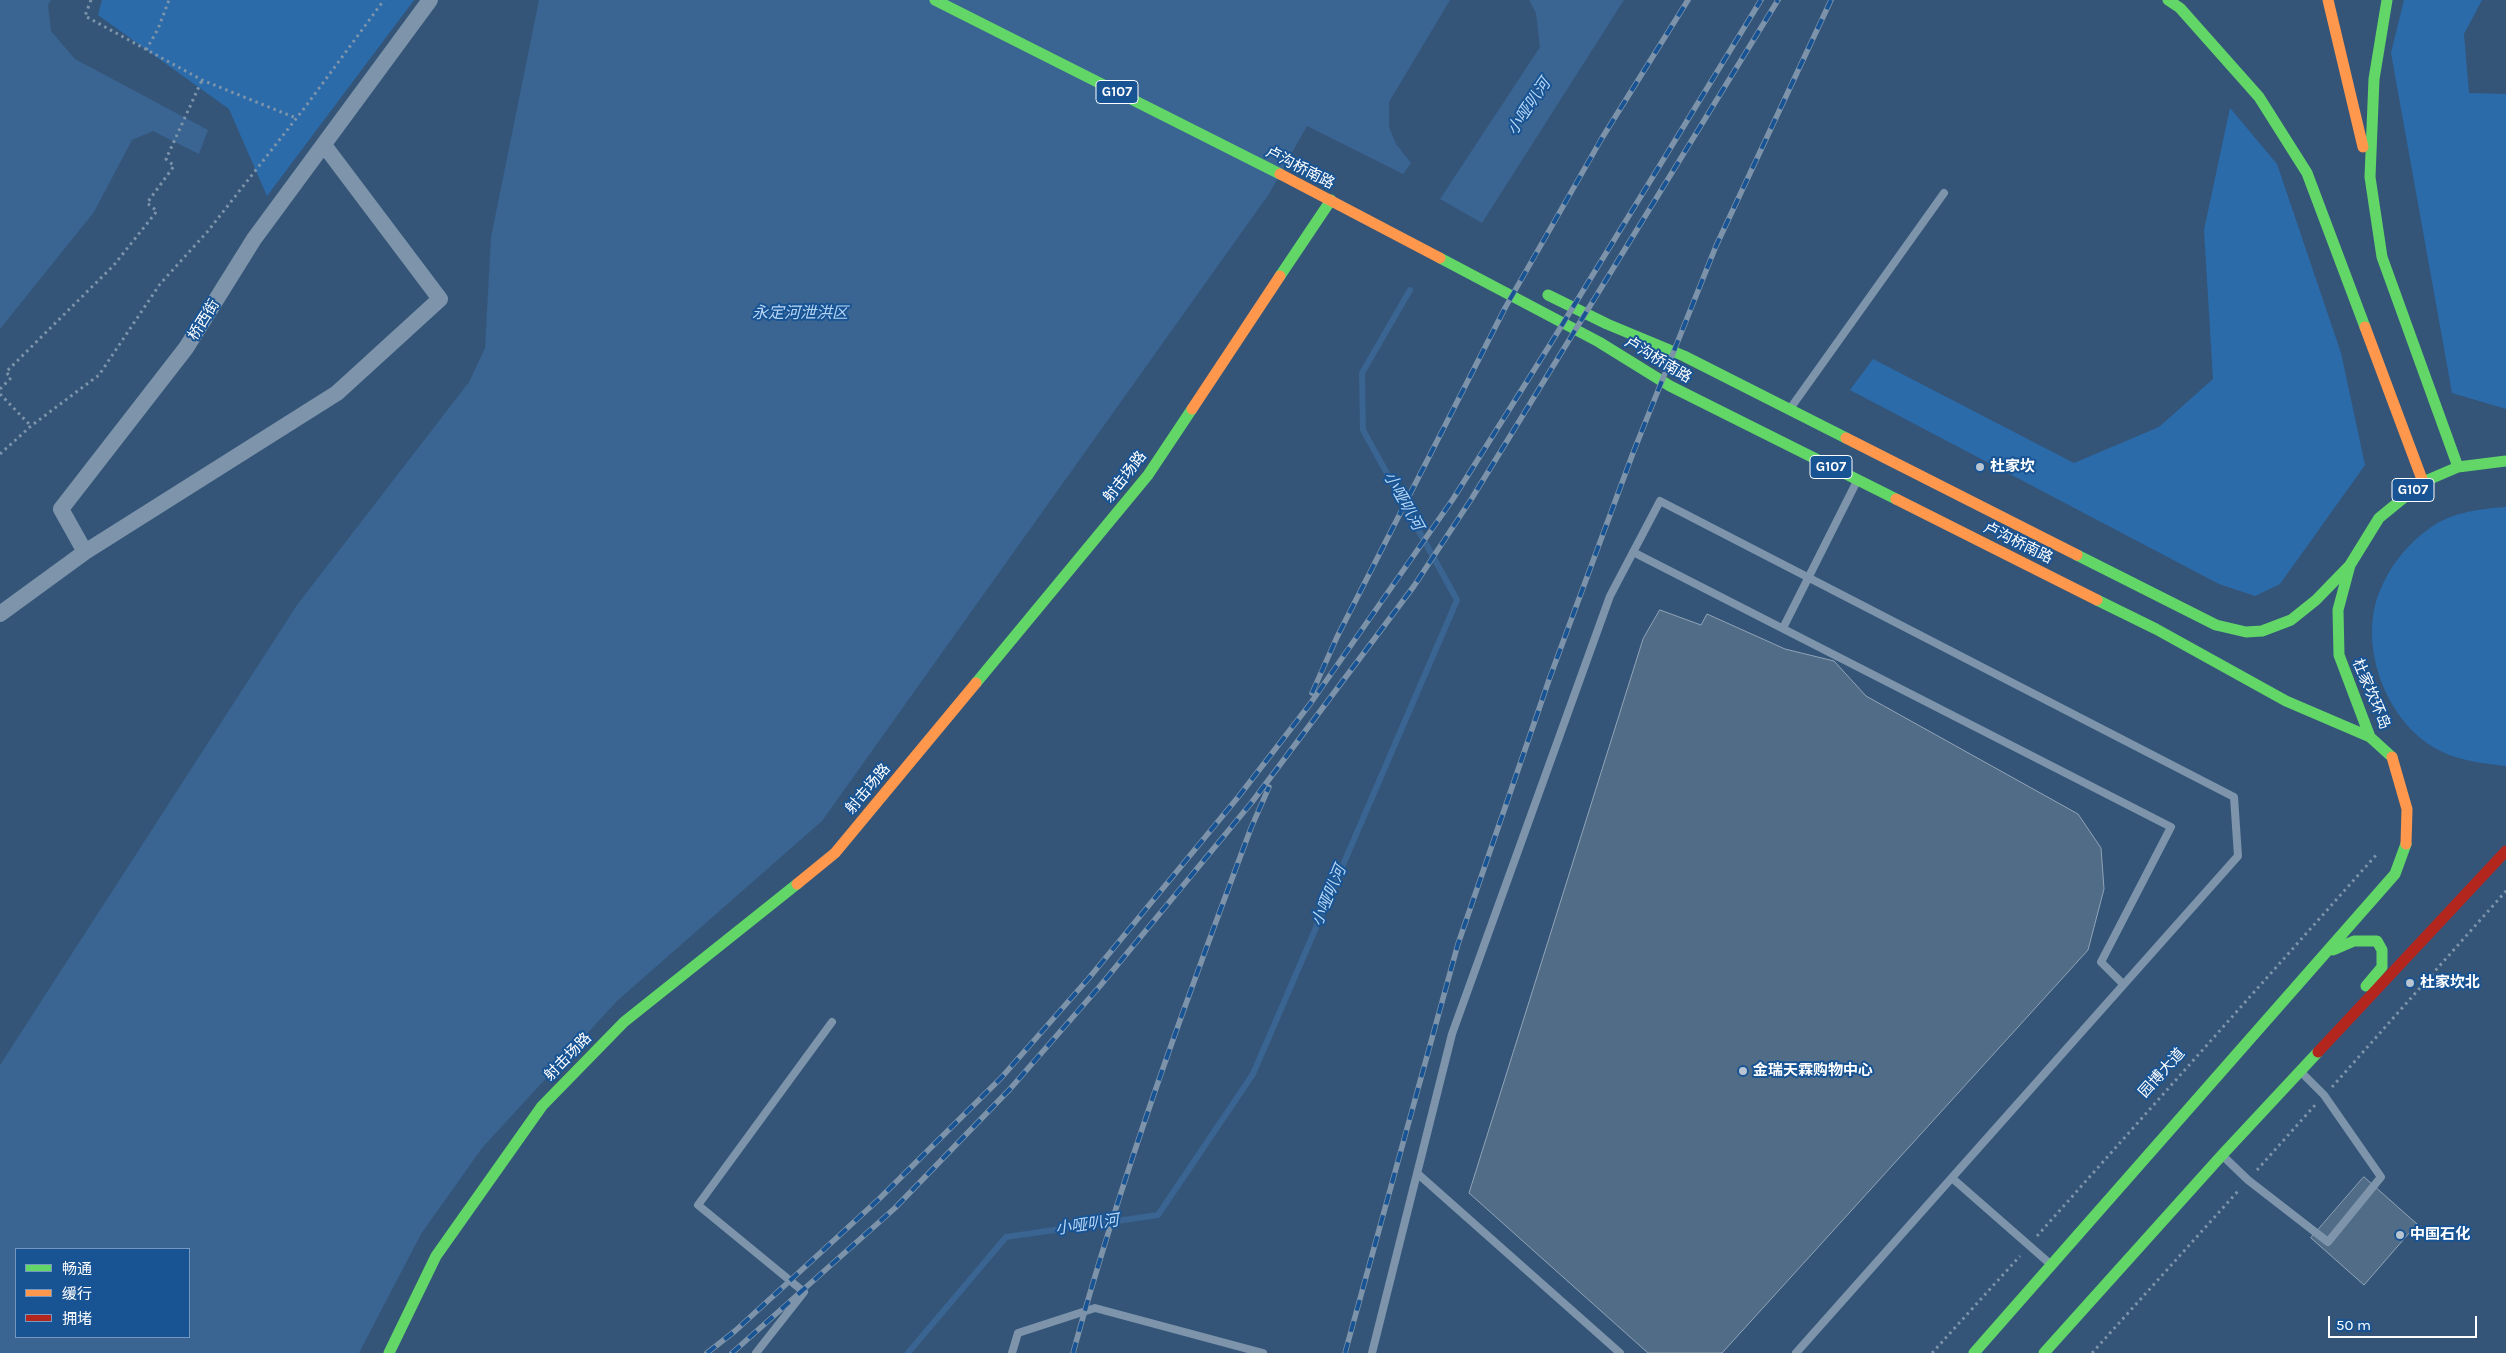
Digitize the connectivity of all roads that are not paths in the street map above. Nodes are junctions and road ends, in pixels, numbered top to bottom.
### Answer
1 (430, 0) edge
2 (935, 0) edge
3 (2168, 0) edge
4 (2328, 0) edge
5 (2387, 0) edge
6 (1103, 71) dead end
7 (324, 144) junction
8 (2370, 177) junction
9 (1301, 179) junction
10 (1339, 191) dead end
11 (1944, 193) dead end
12 (1331, 200) junction
13 (1535, 288) dead end
14 (1790, 410) junction
15 (2506, 460) edge
16 (2458, 467) junction
17 (1857, 480) junction
18 (2423, 482) junction
19 (85, 552) junction
20 (1633, 552) junction
21 (2350, 566) junction
22 (1807, 577) junction
23 (0, 614) edge
24 (1783, 628) junction
25 (2370, 737) junction
26 (2506, 851) edge
27 (2324, 956) junction
28 (2124, 984) junction
29 (832, 1022) dead end
30 (2332, 1038) junction
31 (2301, 1072) junction
32 (2222, 1155) junction
33 (1418, 1174) junction
34 (1952, 1178) junction
35 (2051, 1265) junction
36 (389, 1353) edge
37 (756, 1353) edge
38 (1012, 1353) edge
39 (1263, 1353) edge
40 (1372, 1353) edge
41 (1620, 1353) edge
42 (1796, 1353) edge
43 (1974, 1353) edge
44 (2044, 1353) edge

1 - 7 street, 桥西街
2 - 9 main road, 卢沟桥南路 / G107
3 - 18 main road
4 - 8 main road
5 - 8 main road
6 - 9 main road, 卢沟桥南路 / G107
7 - 19 street, 桥西街
7 - 19 street
8 - 16 main road
9 - 10 main road, 卢沟桥南路 / G107
9 - 12 main road, 卢沟桥南路 / G107
11 - 14 lane
12 - 17 main road, 卢沟桥南路 / G107
12 - 36 main road, 射击场路
13 - 14 main road, 卢沟桥南路 / G107
14 - 21 main road, 卢沟桥南路 / G107
15 - 16 main road, 杜家坎环岛 / G107
16 - 18 main road, 杜家坎环岛 / G107
17 - 22 lane
17 - 25 main road, 卢沟桥南路 / G107
18 - 21 main road, 杜家坎环岛 / G107
19 - 23 street
20 - 22 lane
20 - 24 lane
20 - 33 lane
21 - 25 main road, 杜家坎环岛 / G107
22 - 24 lane
22 - 28 lane
24 - 28 lane
25 - 27 main road, 杜家坎环岛 / G107
26 - 30 main road
27 - 30 main road
27 - 35 main road
28 - 34 lane
29 - 37 lane
30 - 31 main road
31 - 32 main road
31 - 32 lane
32 - 44 main road
33 - 40 lane
33 - 41 lane
34 - 35 lane
34 - 42 lane
35 - 43 main road
38 - 39 lane

